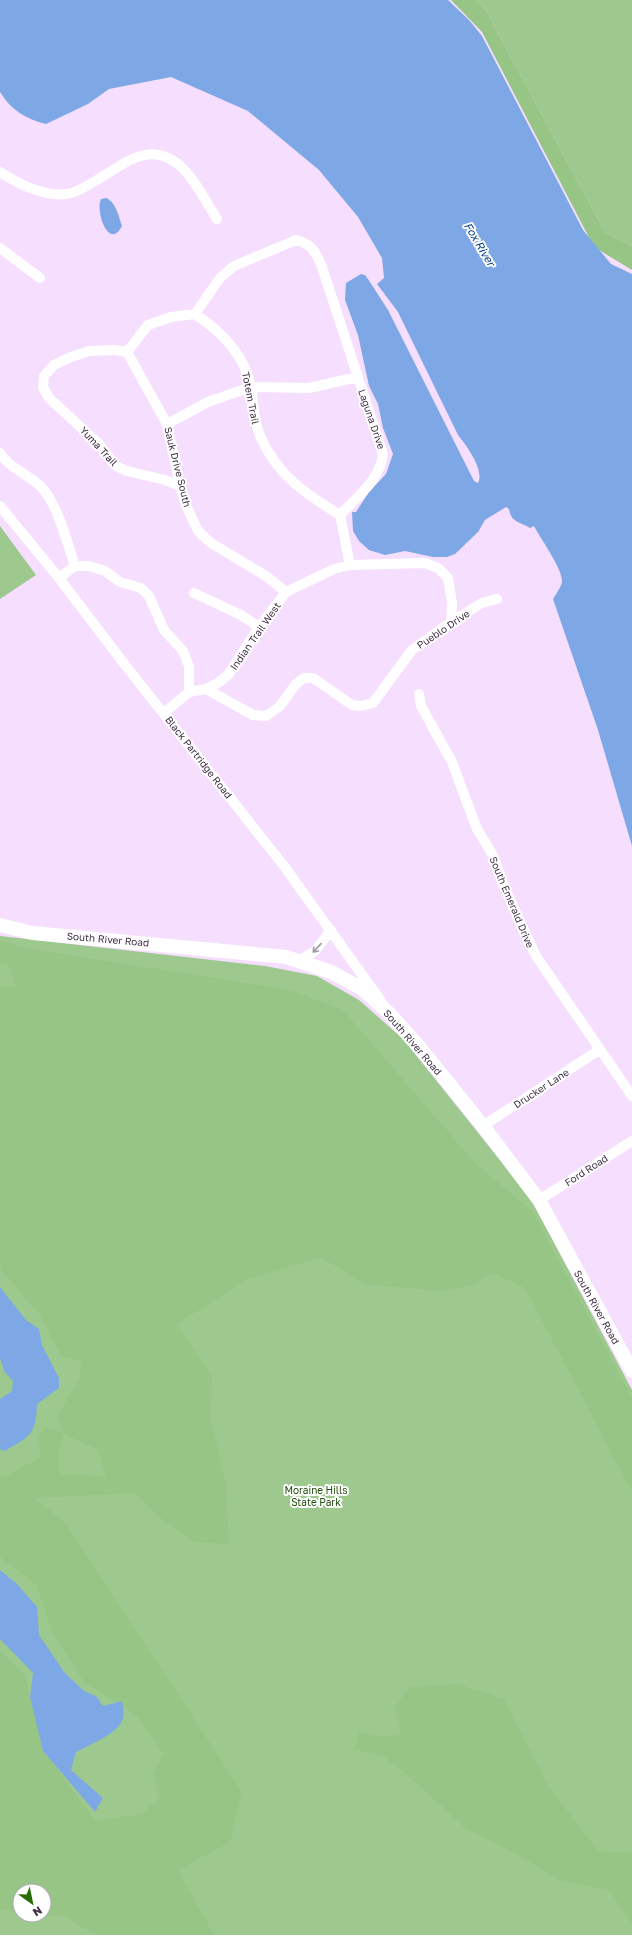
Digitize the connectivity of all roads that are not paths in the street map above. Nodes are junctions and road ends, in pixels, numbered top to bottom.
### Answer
1 (0, 172) edge
2 (217, 219) dead end
3 (0, 248) edge
4 (40, 278) dead end
5 (195, 314) junction
6 (127, 352) junction
7 (358, 377) junction
8 (251, 387) junction
9 (167, 424) junction
10 (0, 453) edge
11 (180, 486) junction
12 (0, 506) edge
13 (340, 515) junction
14 (350, 565) junction
15 (75, 566) junction
16 (59, 578) junction
17 (286, 592) junction
18 (194, 593) dead end
19 (497, 599) dead end
20 (451, 622) junction
21 (259, 627) junction
22 (206, 689) junction
23 (189, 692) junction
24 (419, 694) dead end
25 (164, 713) junction
26 (0, 925) edge
27 (331, 930) junction
28 (298, 961) junction
29 (390, 1014) junction
30 (599, 1050) junction
31 (632, 1096) edge
32 (483, 1126) junction
33 (632, 1141) edge
34 (539, 1200) junction
35 (632, 1371) edge

1 - 2 street
3 - 4 street
5 - 6 street
5 - 7 street, Laguna Drive
5 - 8 street, Totem Trail
6 - 9 street, Sauk Drive South
6 - 11 street, Yuma Trail
7 - 8 street
7 - 13 street, Laguna Drive
8 - 9 street
8 - 13 street, Totem Trail
9 - 11 street, Sauk Drive South
10 - 15 street
11 - 17 street, Sauk Drive South
12 - 16 street, Black Partridge Road
13 - 14 street
14 - 17 street, Indian Trail West
14 - 20 street
15 - 16 street
15 - 23 street
16 - 25 street, Black Partridge Road
17 - 21 street, Indian Trail West
18 - 21 street
19 - 20 street, Pueblo Drive
20 - 22 street, Pueblo Drive
21 - 22 street, Indian Trail West
22 - 23 street, Indian Trail West
23 - 25 street
24 - 30 street, South Emerald Drive
25 - 27 street, Black Partridge Road
26 - 28 street, South River Road
27 -> 28 street
27 - 29 street, Black Partridge Road
28 - 29 street, South River Road
29 - 32 street, South River Road
30 - 31 street, South Emerald Drive
30 - 32 street, Drucker Lane
32 - 34 street, South River Road
33 - 34 street, Ford Road
34 - 35 street, South River Road

